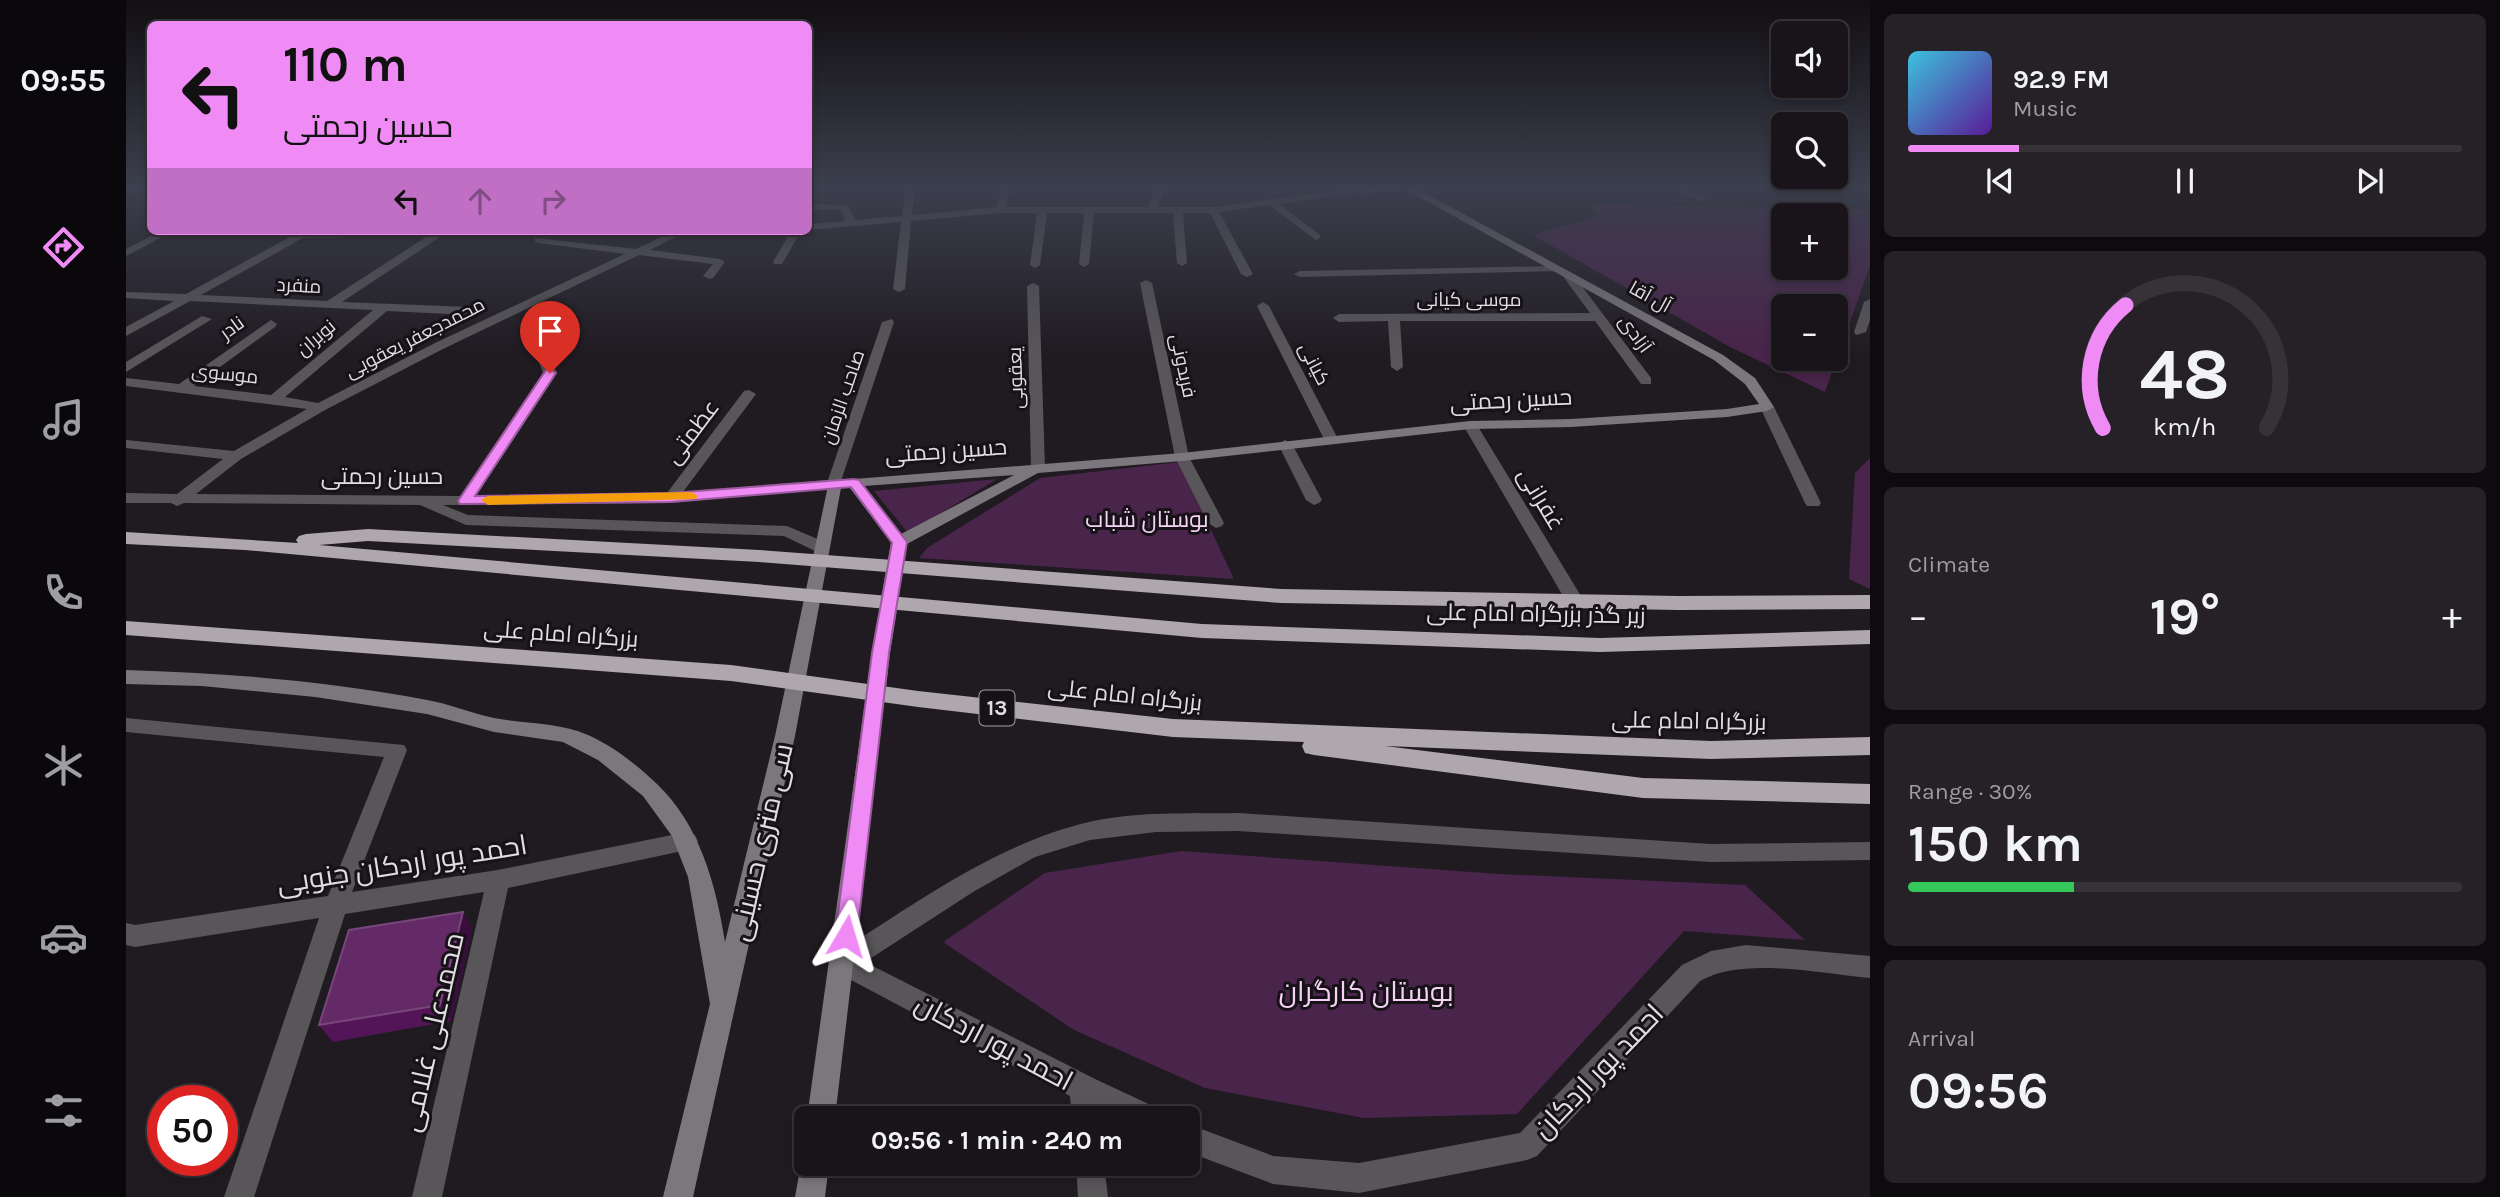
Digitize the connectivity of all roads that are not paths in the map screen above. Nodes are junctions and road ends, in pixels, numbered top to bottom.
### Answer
1 (148, 242) edge
2 (288, 242) edge
3 (427, 242) edge
4 (553, 242) edge
5 (659, 242) edge
6 (790, 242) edge
7 (904, 242) edge
8 (1038, 242) edge
9 (1086, 242) edge
10 (1180, 242) edge
11 (1230, 242) edge
12 (1508, 242) edge
13 (126, 253) edge
14 (635, 253) junction
15 (778, 262) dead end
16 (1182, 263) dead end
17 (1084, 264) dead end
18 (1035, 265) dead end
19 (1563, 272) junction
20 (1247, 274) dead end
21 (1300, 274) dead end
22 (709, 276) dead end
23 (1146, 283) dead end
24 (1033, 286) dead end
25 (899, 289) dead end
26 (126, 295) edge
27 (183, 299) junction
28 (1870, 302) edge
29 (329, 305) junction
30 (1263, 306) dead end
31 (383, 308) junction
32 (470, 311) dead end
33 (1599, 317) junction
34 (1339, 318) dead end
35 (1394, 318) junction
36 (206, 319) dead end
37 (888, 322) dead end
38 (271, 324) dead end
39 (1860, 331) dead end
40 (126, 332) edge
41 (543, 356) dead end
42 (1398, 367) dead end
43 (126, 368) edge
44 (1646, 381) dead end
45 (126, 382) edge
46 (181, 389) junction
47 (749, 394) dead end
48 (274, 399) junction
49 (320, 407) junction
50 (1767, 408) junction
51 (1470, 425) junction
52 (1331, 439) junction
53 (126, 444) edge
54 (1286, 444) junction
55 (236, 456) junction
56 (1182, 457) junction
57 (1038, 468) junction
58 (854, 483) junction
59 (834, 484) junction
60 (126, 498) edge
61 (671, 498) junction
62 (177, 500) junction
63 (1314, 500) dead end
64 (418, 501) junction
65 (465, 501) junction
66 (1813, 503) dead end
67 (1216, 523) dead end
68 (126, 538) edge
69 (245, 544) junction
70 (898, 548) junction
71 (821, 550) junction
72 (1572, 596) dead end
73 (1870, 601) edge
74 (126, 628) edge
75 (1870, 637) edge
76 (126, 677) edge
77 (126, 725) edge
78 (1172, 728) junction
79 (1870, 746) edge
80 (1870, 794) edge
81 (687, 841) junction
82 (1870, 851) edge
83 (498, 880) junction
84 (335, 907) junction
85 (126, 934) edge
86 (843, 963) junction
87 (1870, 967) edge
88 (722, 1011) junction
89 (1083, 1088) junction
90 (823, 1106) edge
91 (1085, 1106) edge
92 (1121, 1106) edge
93 (1200, 1143) edge
94 (813, 1176) edge
95 (1091, 1176) edge
96 (239, 1197) edge
97 (427, 1197) edge
98 (678, 1197) edge
99 (810, 1197) edge
100 (1093, 1197) edge

1 - 13 street
2 - 27 street
3 - 29 street
4 - 14 street
5 - 14 street, محمدجعفر یعقوبی
6 - 15 street
7 - 25 street
8 - 18 street
9 - 17 street
10 - 16 street
11 - 20 street
12 - 19 main road, آل آقا
14 - 22 street
14 - 49 street, محمدجعفر یعقوبی
19 - 21 street
19 - 33 street, آزادی
19 - 50 main road, آل آقا
23 - 56 street, فریدونی
24 - 57 street, یعقوبی
26 - 27 street, منفرد
27 - 29 street, منفرد
27 - 40 street
28 - 39 street
29 - 31 street, منفرد
30 - 52 street, کیانی
31 - 32 street, منفرد
31 - 48 street, نوبران
33 - 35 street, موسی کیانی
33 - 44 street, آزادی
34 - 35 street, موسی کیانی
35 - 42 street
36 - 43 street
37 - 59 street, صاحب الزمان
38 - 46 street, نادر
41 - 65 street
45 - 46 street, موسوی
46 - 48 street, موسوی
47 - 61 street, عظمتی
48 - 49 street, موسوی
49 - 55 street, محمدجعفر یعقوبی
50 - 51 main road, حسین رحمتی
50 - 66 street, آل آقا
51 - 52 main road, حسین رحمتی
51 - 72 street, غفرانی
52 - 54 main road, حسین رحمتی
53 - 55 street
54 - 56 main road, حسین رحمتی
54 - 63 street
55 - 62 street, محمدجعفر یعقوبی
56 - 57 main road, حسین رحمتی
56 - 67 street, فریدونی
57 - 58 main road, حسین رحمتی
57 - 70 main road
58 - 59 main road, حسین رحمتی
58 - 70 main road
59 - 61 street, حسین رحمتی
59 - 71 main road, سی متری حسینی
60 - 62 street, حسین رحمتی
61 - 65 street, حسین رحمتی
62 - 64 street, حسین رحمتی
64 - 65 street, حسین رحمتی
64 - 71 street
68 - 69 highway
69 - 73 highway
69 - 75 highway, زیر گذر بزرگراه امام علی
70 - 86 main road
71 - 88 main road, سی متری حسینی
74 - 78 highway, بزرگراه امام علی / 13
76 - 81 main road
77 - 84 street
78 - 79 highway, بزرگراه امام علی / 13
78 - 80 highway
81 - 83 street, احمد پور اردکان جنوبی
81 - 88 main road
82 - 86 street
83 - 84 street, احمد پور اردکان جنوبی
83 - 97 street, محمدعلی غلامی
84 - 85 street, احمد پور اردکان جنوبی
84 - 96 street
86 - 89 street, احمد پور اردکان
86 - 90 main road
87 - 93 street, احمد پور اردکان
88 - 98 main road, سی متری حسینی
89 - 91 street
89 - 92 street, احمد پور اردکان
94 - 99 main road
95 - 100 street

